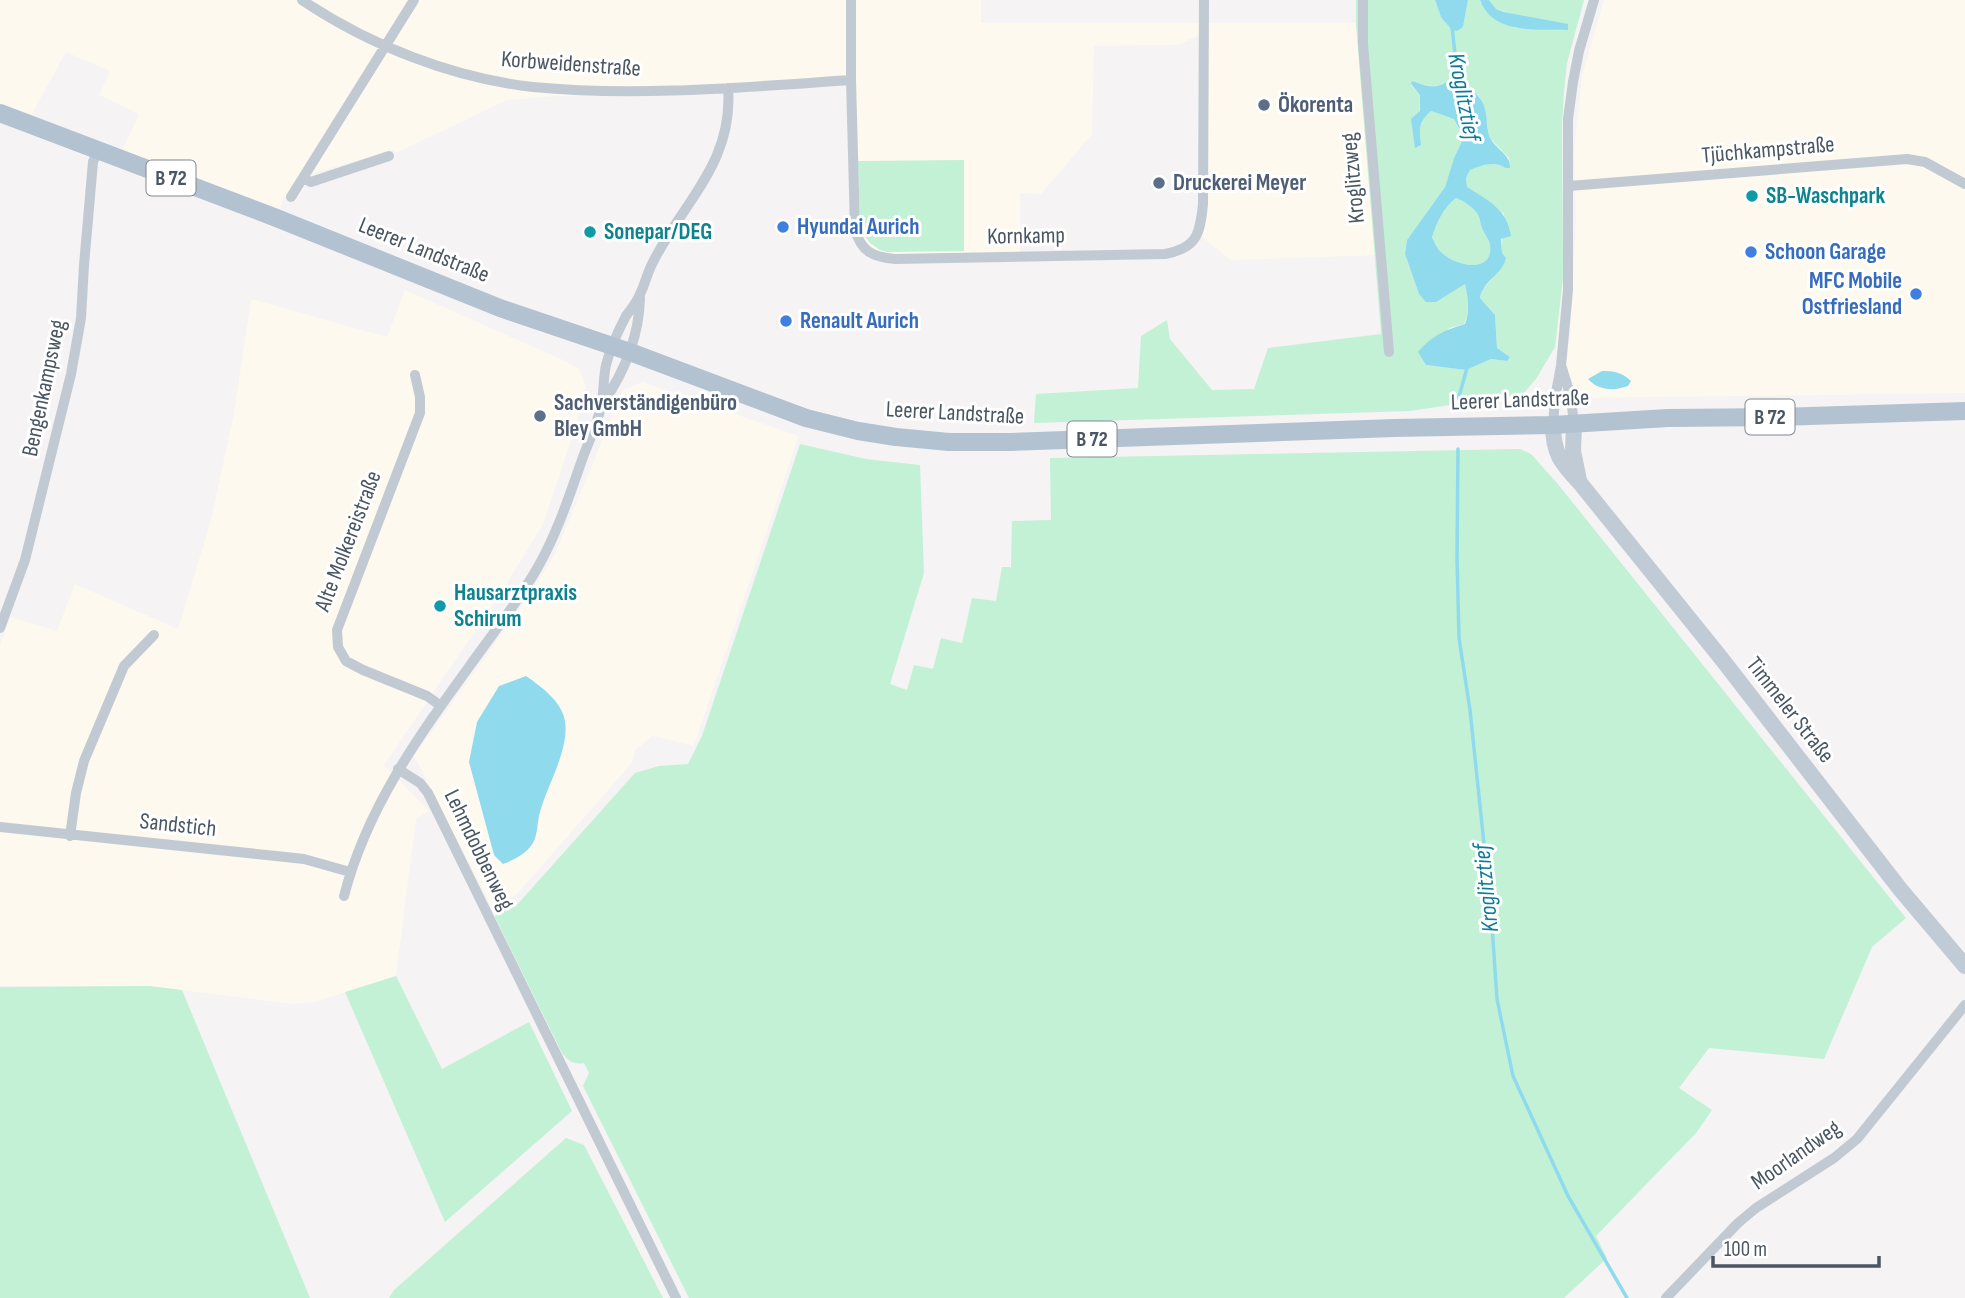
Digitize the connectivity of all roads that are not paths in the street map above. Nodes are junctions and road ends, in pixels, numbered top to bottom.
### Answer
1 (302, 0) edge
2 (414, 0) edge
3 (851, 0) edge
4 (1204, 0) edge
5 (1363, 0) edge
6 (1594, 0) edge
7 (386, 47) junction
8 (851, 80) junction
9 (728, 88) junction
10 (0, 113) edge
11 (98, 150) junction
12 (389, 156) dead end
13 (303, 178) junction
14 (1965, 184) edge
15 (1569, 186) junction
16 (291, 197) dead end
17 (640, 295) junction
18 (622, 349) junction
19 (1389, 352) dead end
20 (1561, 366) junction
21 (415, 375) dead end
22 (601, 407) junction
23 (1965, 411) edge
24 (1574, 424) junction
25 (1553, 425) junction
26 (1580, 483) junction
27 (0, 628) edge
28 (154, 635) dead end
29 (441, 706) junction
30 (398, 769) junction
31 (0, 827) edge
32 (70, 836) junction
33 (350, 872) junction
34 (344, 896) dead end
35 (1965, 966) edge
36 (1965, 1005) edge
37 (1675, 1289) junction
38 (676, 1298) edge
39 (1666, 1298) edge
40 (1685, 1298) edge

1 - 7 street, Korbweidenstraße
2 - 7 street
3 - 8 street, Kornkamp
4 - 8 street, Kornkamp
5 - 19 street, Kroglitzweg
6 - 15 street
7 - 9 street, Korbweidenstraße
7 - 13 street
8 - 9 street, Korbweidenstraße
9 - 17 street
10 - 11 main road, Leerer Landstraße / B 72
11 - 18 main road, Leerer Landstraße / B 72
11 - 27 street, Bengenkampsweg
12 - 13 street
13 - 16 street
14 - 15 street, Tjüchkampstraße
15 - 20 street
17 - 18 street
17 - 18 street
18 - 22 street
18 - 22 street
18 - 25 main road, Leerer Landstraße / B 72
20 - 24 street
20 - 25 street
21 - 29 street, Alte Molkereistraße
22 - 29 street
23 - 24 main road, Leerer Landstraße / B 72
24 - 25 main road, Leerer Landstraße / B 72
24 - 26 main road, Timmeler Straße
25 - 26 main road, Timmeler Straße
26 - 35 main road, Timmeler Straße
28 - 32 street
29 - 30 street
30 - 33 street
30 - 38 street, Lehmdobbenweg
31 - 32 street, Sandstich
32 - 33 street, Sandstich
33 - 34 street
36 - 37 street, Moorlandweg
37 - 39 street, Moorlandweg
37 - 40 street

